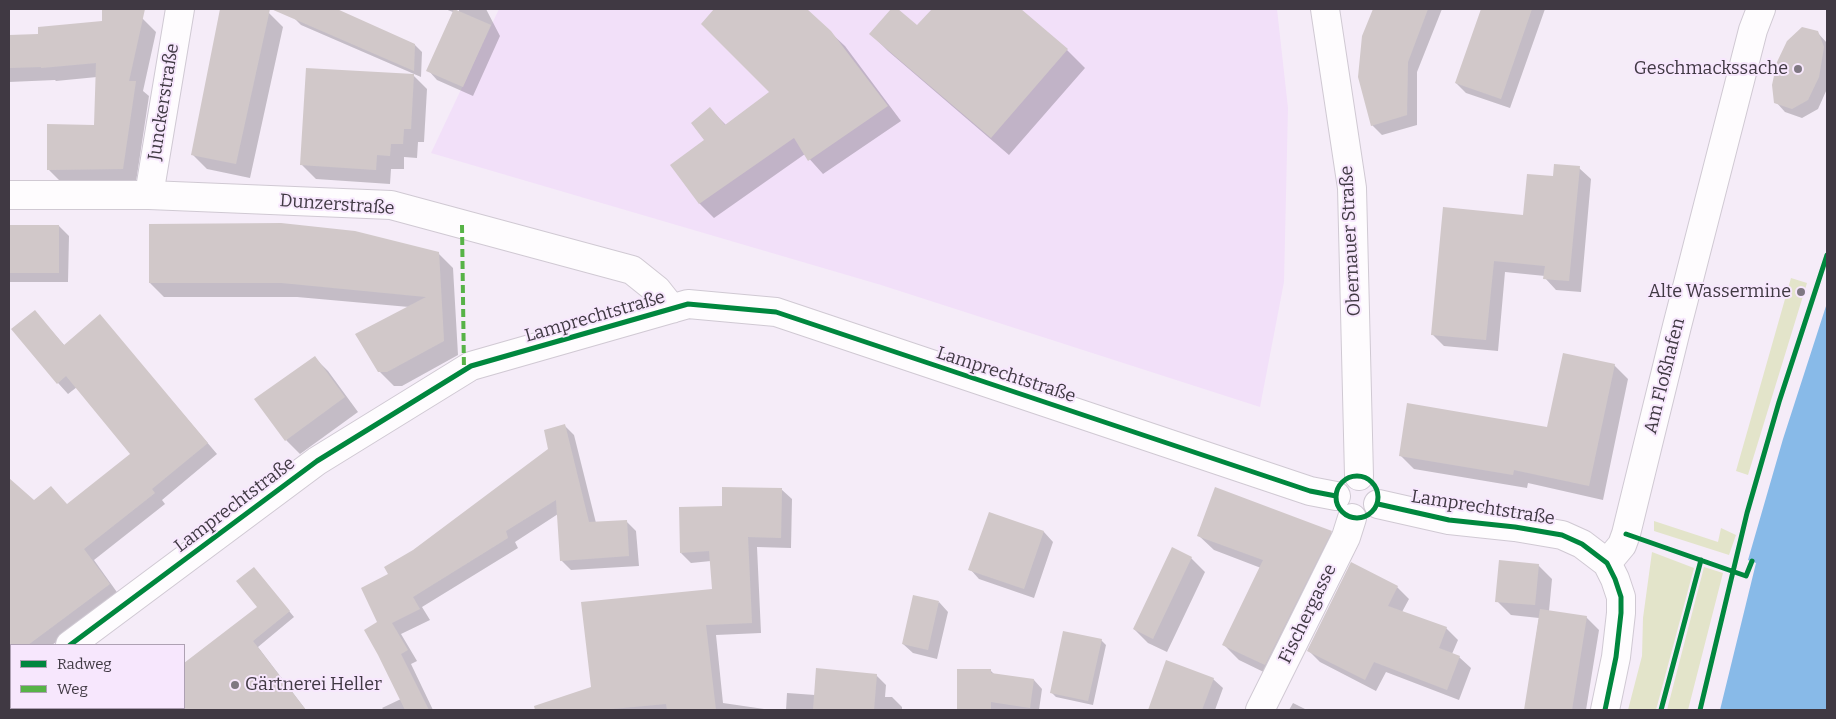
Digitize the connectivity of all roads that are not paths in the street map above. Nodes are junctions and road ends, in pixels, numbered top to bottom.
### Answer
1 (180, 9) edge
2 (1325, 9) edge
3 (1761, 9) edge
4 (9, 195) edge
5 (149, 195) junction
6 (672, 309) junction
7 (1359, 476) junction
8 (1336, 496) junction
9 (1378, 504) junction
10 (1352, 518) junction
11 (1606, 562) junction
12 (71, 644) edge
13 (1260, 710) edge
14 (1605, 710) edge

1 - 5 street, Junckerstraße
2 - 7 street, Obernauer Straße
3 - 11 street, Am Floßhafen
4 - 5 street, Dunzerstraße
5 - 6 street, Dunzerstraße
6 - 8 street, Lamprechtstraße
6 - 12 street, Lamprechtstraße
7 - 8 street
7 - 9 street
8 - 10 street
9 - 10 street
9 - 11 street, Lamprechtstraße
10 - 13 street, Fischergasse
11 - 14 street

